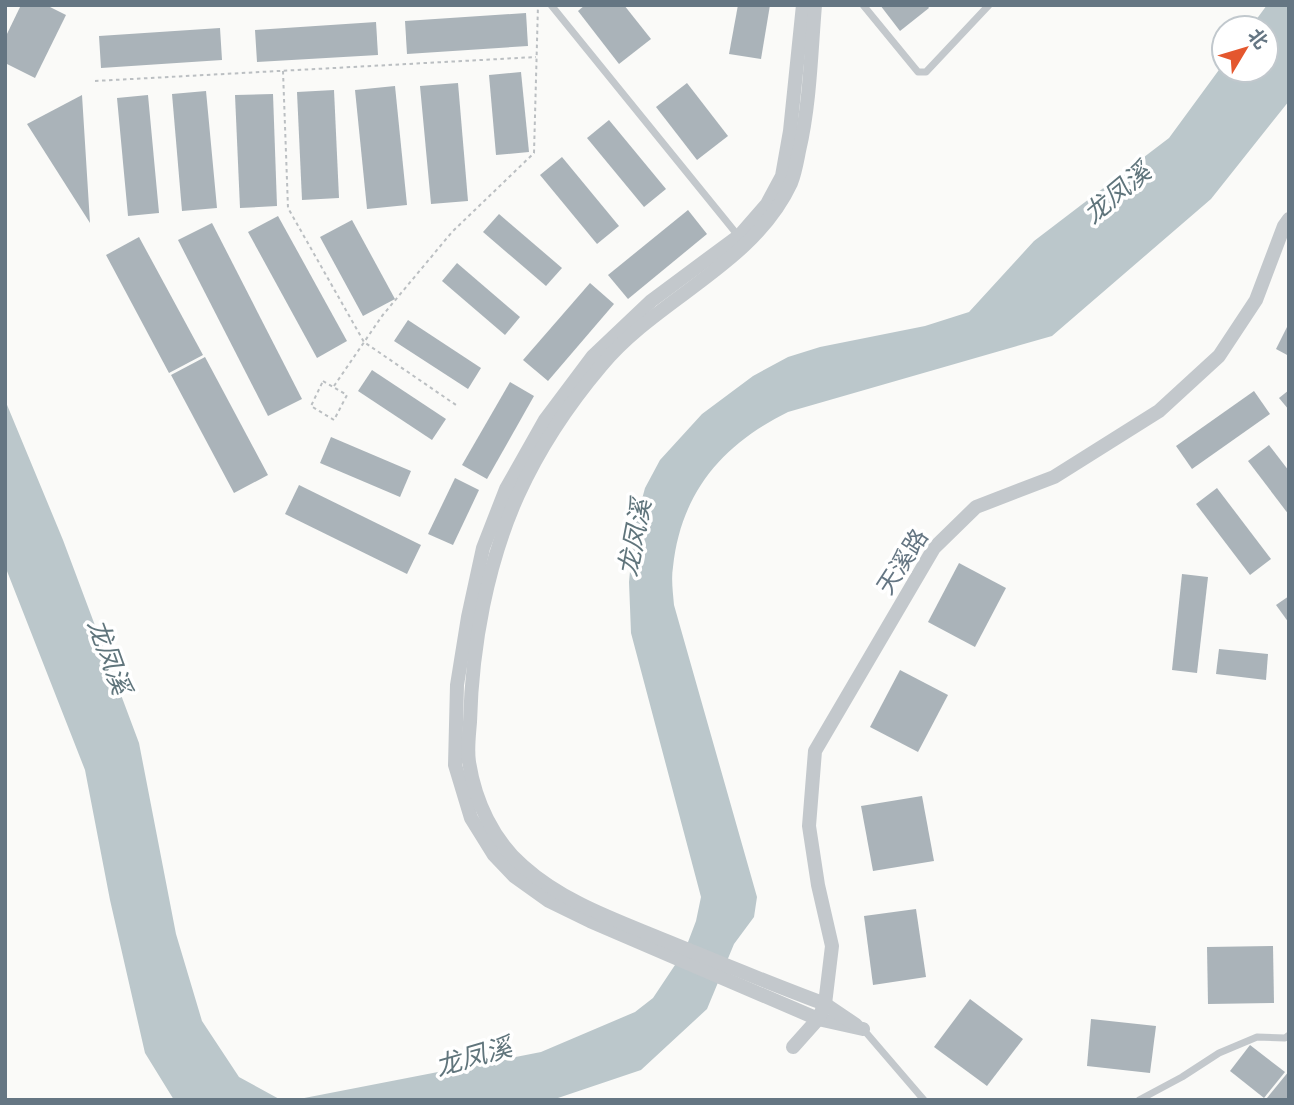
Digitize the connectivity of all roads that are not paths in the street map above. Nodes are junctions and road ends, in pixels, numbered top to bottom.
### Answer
1 (551, 5) edge
2 (803, 5) edge
3 (815, 5) edge
4 (863, 5) edge
5 (989, 5) edge
6 (1289, 219) edge
7 (748, 236) junction
8 (518, 871) junction
9 (778, 994) junction
10 (825, 1004) junction
11 (818, 1018) junction
12 (863, 1030) junction
13 (1289, 1035) edge
14 (793, 1047) dead end
15 (924, 1100) edge
16 (1139, 1100) edge

1 - 7 lane
2 - 7 street
3 - 7 street
4 - 5 lane
6 - 10 street, 天溪路
7 - 8 street
7 - 8 street
8 - 9 street
9 - 10 street
9 - 11 street
10 - 11 street, 天溪路
10 - 12 street
11 - 12 street
11 - 14 street, 天溪路
12 - 15 lane
13 - 16 lane

